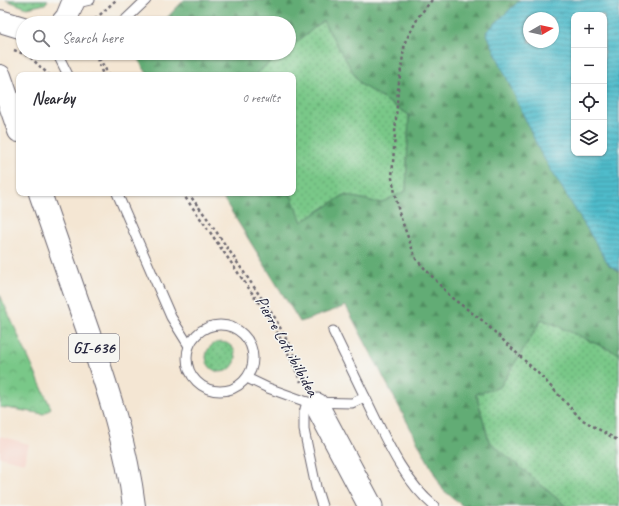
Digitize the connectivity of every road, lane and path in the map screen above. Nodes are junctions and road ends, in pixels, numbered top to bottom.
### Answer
1 (116, 0) edge
2 (146, 0) edge
3 (432, 0) edge
4 (79, 1) edge
5 (68, 16) edge
6 (99, 16) edge
7 (129, 16) edge
8 (0, 21) edge
9 (16, 26) edge
10 (7, 48) dead end
11 (16, 51) edge
12 (33, 60) edge
13 (61, 60) edge
14 (98, 60) edge
15 (99, 60) edge
16 (46, 72) edge
17 (67, 72) edge
18 (102, 72) edge
19 (107, 72) edge
20 (0, 76) edge
21 (16, 122) edge
22 (41, 196) edge
23 (118, 196) edge
24 (184, 196) edge
25 (190, 196) edge
26 (333, 332) dead end
27 (189, 346) junction
28 (247, 378) junction
29 (365, 397) junction
30 (313, 402) junction
31 (619, 441) edge
32 (134, 506) edge
33 (322, 506) edge
34 (362, 506) edge
35 (373, 506) edge
36 (434, 506) edge

1 - 6 path
2 - 7 lane
3 - 31 path
4 - 5 main road
8 - 9 main road
10 - 11 path
12 - 16 path
13 - 17 lane
14 - 18 path
15 - 19 path
20 - 21 main road
22 - 32 main road, GI-636
23 - 27 lane
24 - 30 path
25 - 30 path, Pierre Loti ibilbidea
26 - 29 lane
27 - 28 lane
27 - 28 lane
28 - 30 lane
29 - 30 lane
29 - 36 lane
30 - 33 lane
30 - 34 lane, Pierre Loti ibilbidea
30 - 35 street, Pierre Loti ibilbidea

